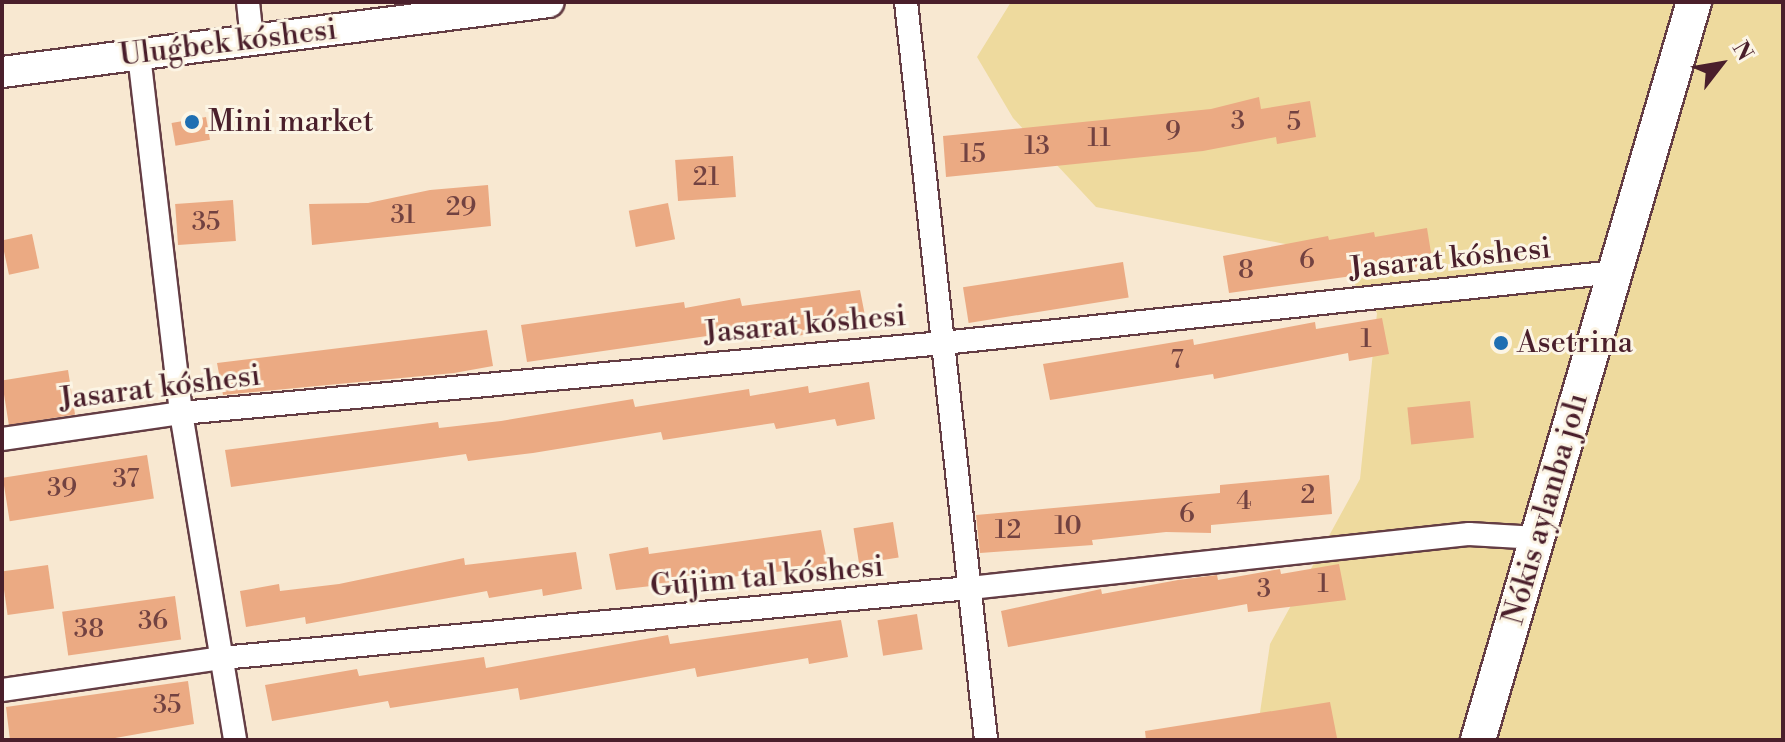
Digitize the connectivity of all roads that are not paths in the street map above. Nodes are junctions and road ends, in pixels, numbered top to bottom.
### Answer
1 (248, 2) edge
2 (549, 2) edge
3 (906, 2) edge
4 (1689, 6) edge
5 (252, 40) junction
6 (139, 55) junction
7 (2, 72) edge
8 (1615, 272) junction
9 (943, 343) junction
10 (181, 413) junction
11 (2, 439) edge
12 (1538, 538) junction
13 (970, 588) junction
14 (222, 658) junction
15 (2, 690) edge
16 (235, 740) edge
17 (986, 740) edge
18 (1478, 740) edge

1 - 5 street
2 - 5 street, Uluǵbek kóshesi
3 - 9 street
4 - 8 main road, Nókis aylanba jolı
5 - 6 street, Uluǵbek kóshesi
6 - 7 street, Uluǵbek kóshesi
6 - 10 street
8 - 9 street, Jasarat kóshesi
8 - 12 main road, Nókis aylanba jolı
9 - 10 street, Jasarat kóshesi
9 - 13 street
10 - 11 street, Jasarat kóshesi
10 - 14 street
12 - 13 street, Gújim tal kóshesi
12 - 18 main road, Nókis aylanba jolı
13 - 14 street, Gújim tal kóshesi
13 - 17 street
14 - 15 street, Gújim tal kóshesi
14 - 16 street

